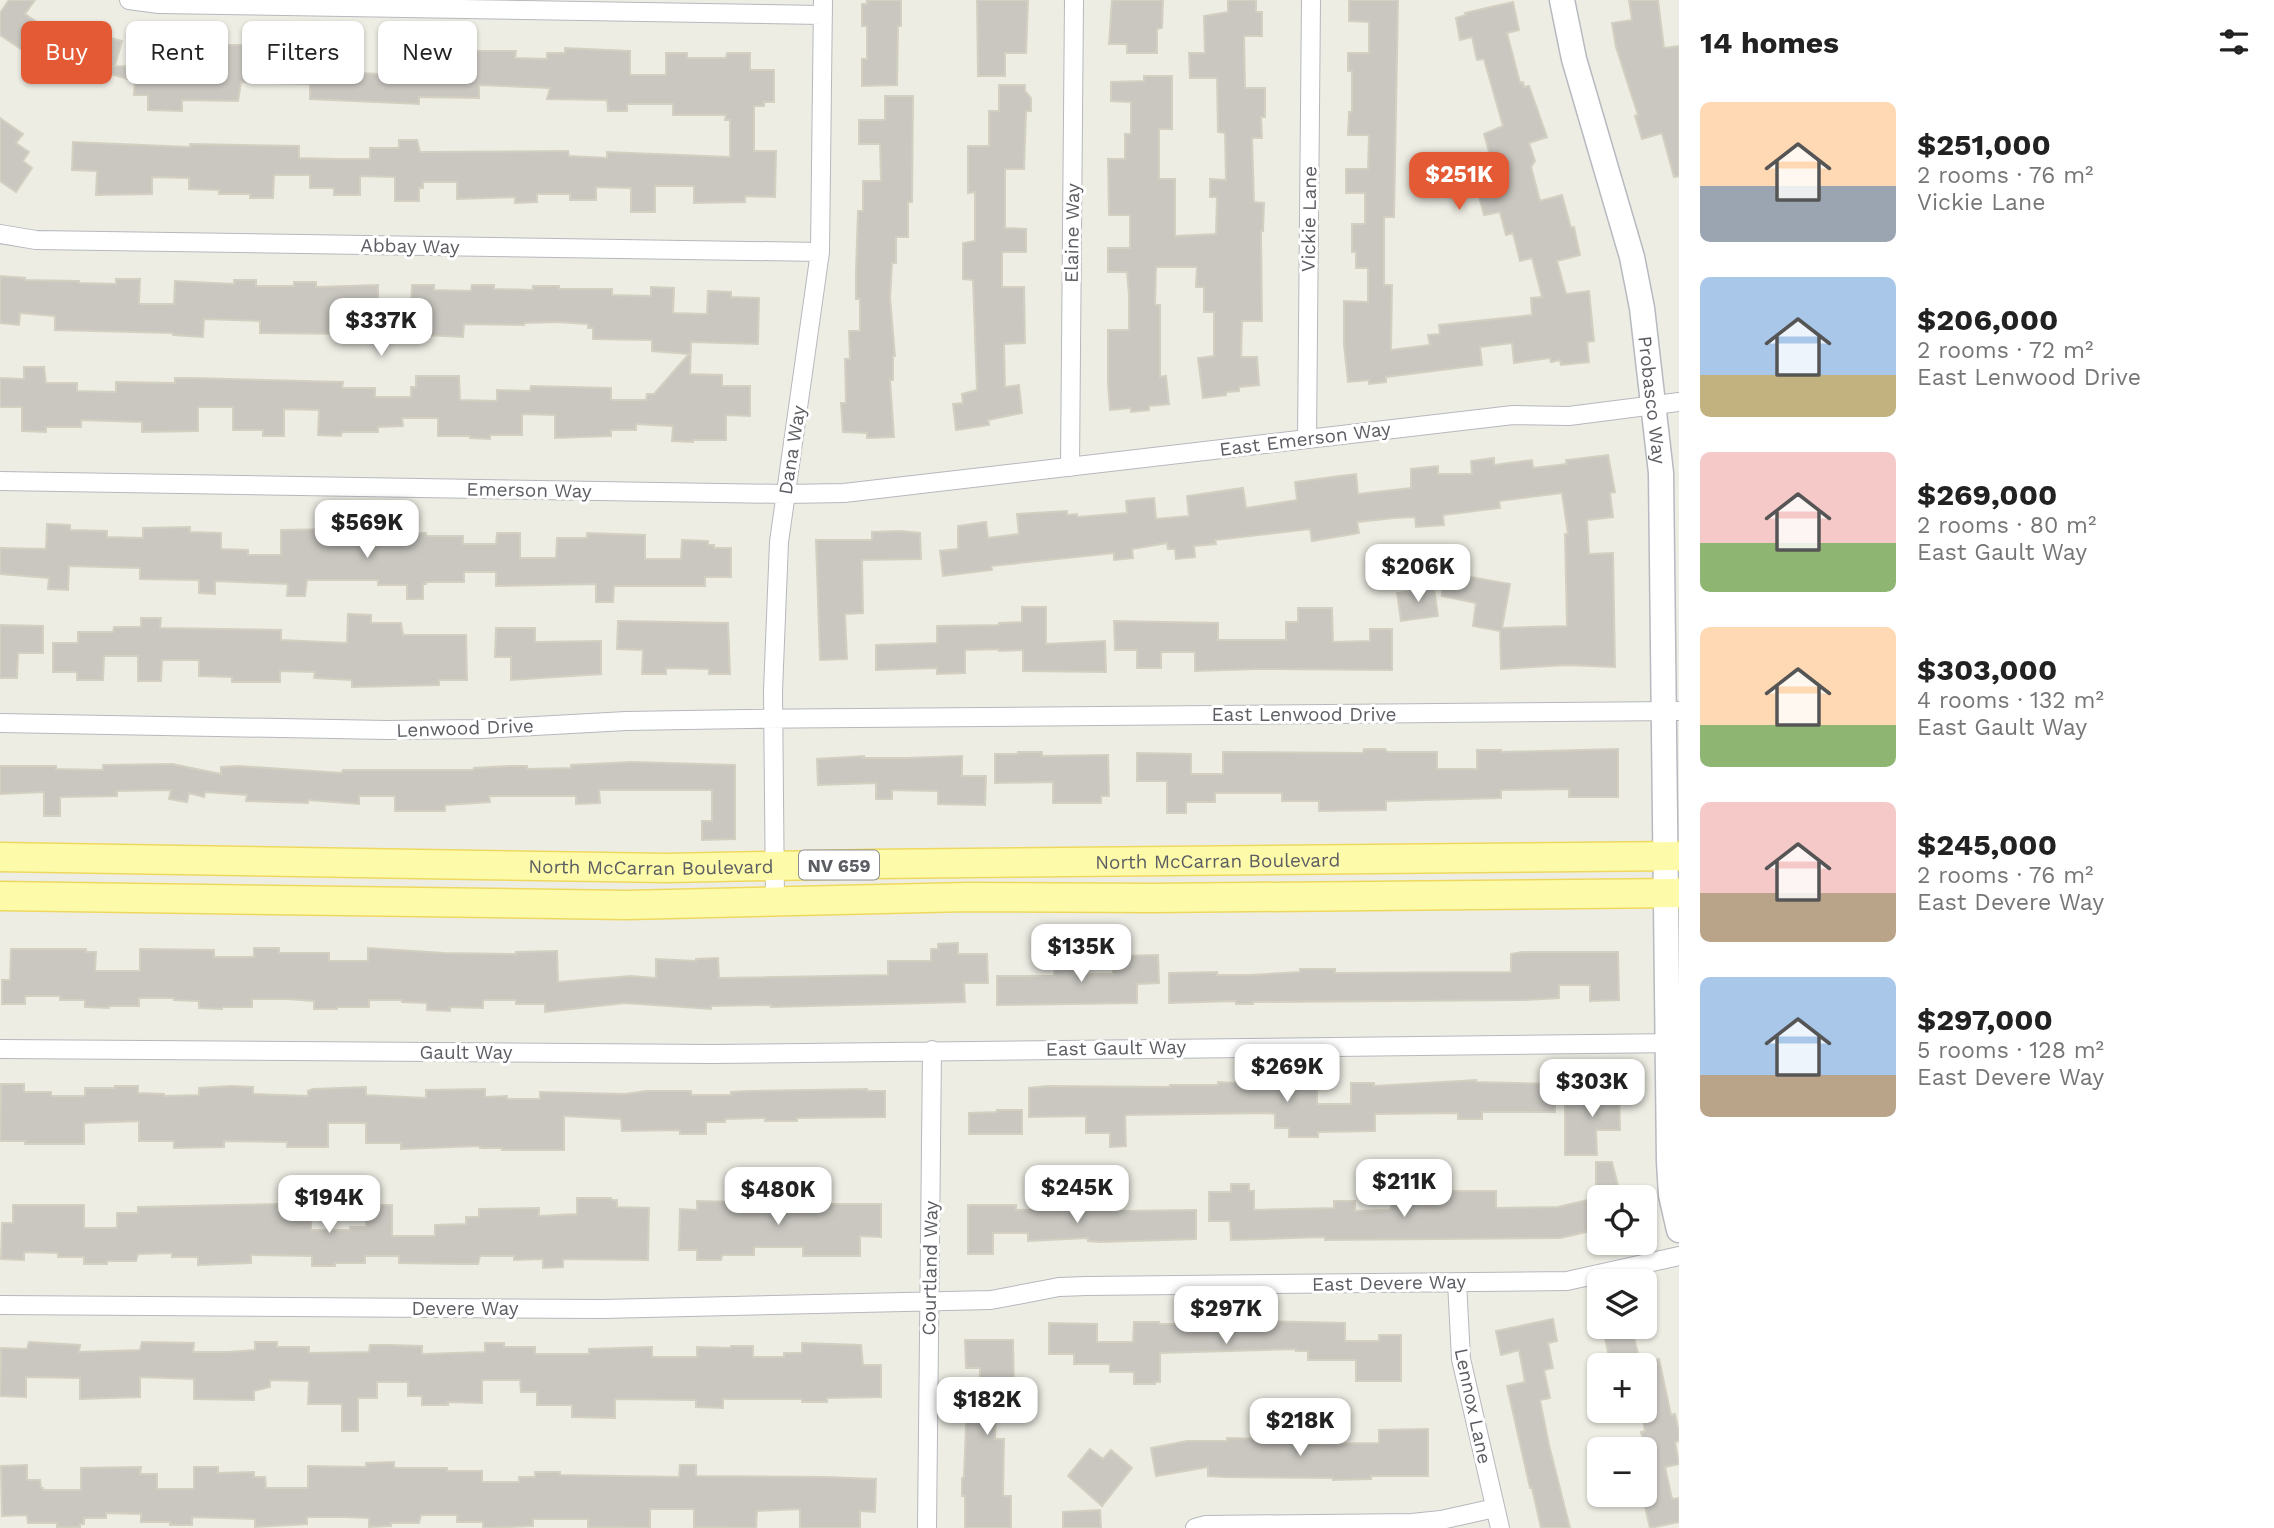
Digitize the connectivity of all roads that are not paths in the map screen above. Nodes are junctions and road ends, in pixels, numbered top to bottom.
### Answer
1 (129, 0) edge
2 (1074, 0) edge
3 (1311, 0) edge
4 (1562, 0) edge
5 (823, 8) edge
6 (0, 234) edge
7 (820, 252) junction
8 (1679, 401) edge
9 (1654, 405) junction
10 (1307, 439) junction
11 (1070, 467) junction
12 (0, 481) edge
13 (931, 483) joint
14 (785, 494) junction
15 (1672, 711) edge
16 (930, 717) joint
17 (773, 718) junction
18 (0, 723) edge
19 (1673, 856) edge
20 (0, 857) edge
21 (775, 866) junction
22 (1673, 893) edge
23 (0, 896) edge
24 (775, 902) junction
25 (1673, 1043) edge
26 (0, 1049) edge
27 (932, 1050) junction
28 (1679, 1230) edge
29 (1679, 1256) edge
30 (1457, 1282) junction
31 (929, 1302) junction
32 (0, 1305) edge
33 (1495, 1508) junction
34 (927, 1528) edge
35 (1195, 1528) edge
36 (1500, 1528) edge

1 - 5 street
2 - 11 street, Elaine Way
3 - 10 street, Vickie Lane
4 - 9 street, Probasco Way
5 - 7 street, Dana Way
6 - 7 street, Abbay Way
7 - 14 street, Dana Way
8 - 9 street, East Emerson Way
9 - 10 street, East Emerson Way
9 - 15 street, Probasco Way
10 - 11 street, East Emerson Way
11 - 13 street, East Emerson Way
12 - 14 street, Emerson Way
13 - 14 street, Emerson Way
14 - 17 street, Dana Way
15 - 16 street, East Lenwood Drive
15 - 19 street, Probasco Way
16 - 17 street, Lenwood Drive
17 - 18 street, Lenwood Drive
17 - 21 street, Dana Way
19 - 21 main road, North McCarran Boulevard / NV 659
19 - 22 street, Probasco Way
20 - 21 main road, North McCarran Boulevard / NV 659
21 - 24 street, Dana Way
22 - 24 main road, North McCarran Boulevard / NV 659
22 - 25 street, Probasco Way
23 - 24 main road, North McCarran Boulevard / NV 659
25 - 27 street, East Gault Way
25 - 28 street, Probasco Way
26 - 27 street, Gault Way
27 - 31 street, Courtland Way
29 - 30 street, East Devere Way
30 - 31 street, East Devere Way
30 - 33 street, Lennox Lane
31 - 32 street, Devere Way
31 - 34 street, Courtland Way
33 - 35 street
33 - 36 street, Lennox Lane

